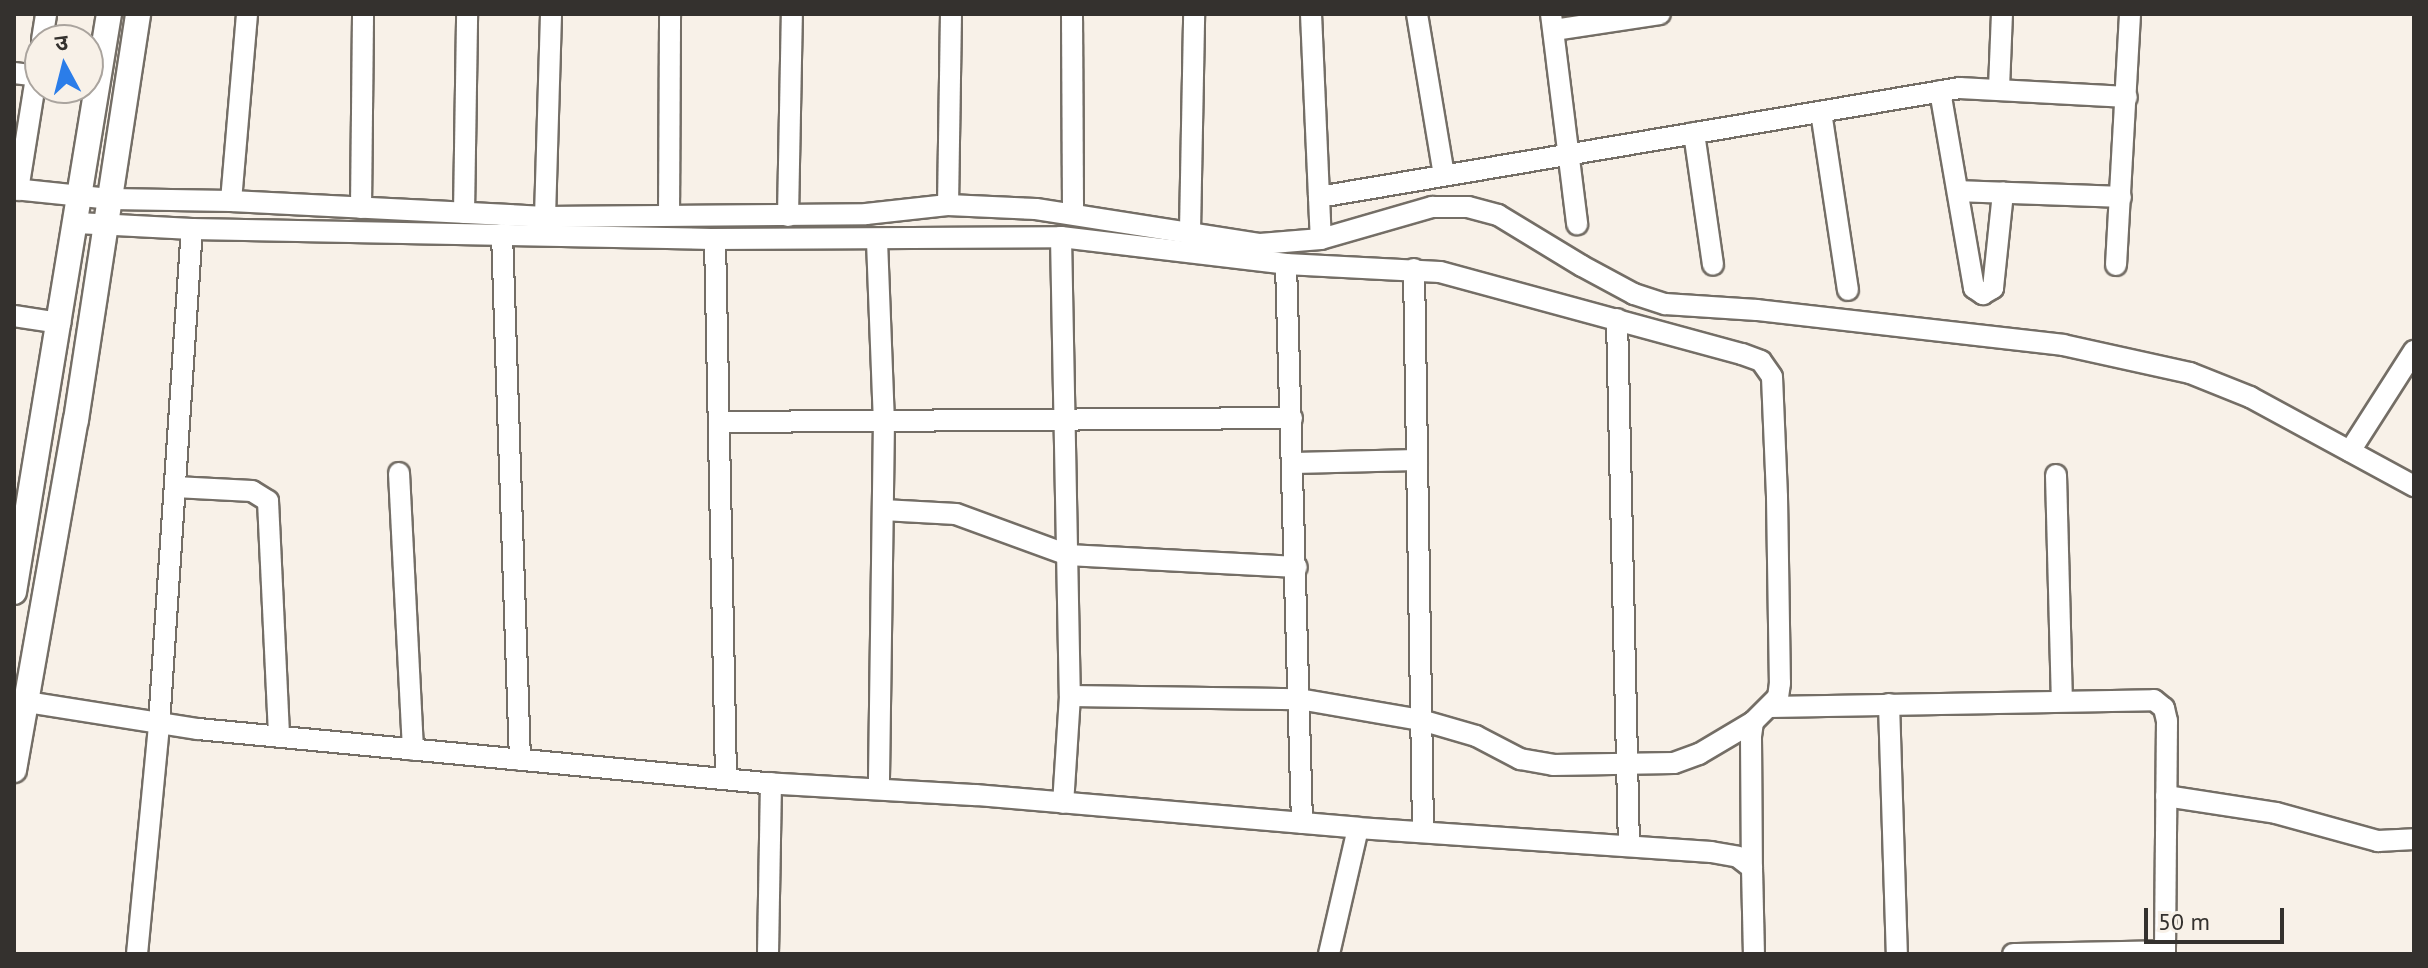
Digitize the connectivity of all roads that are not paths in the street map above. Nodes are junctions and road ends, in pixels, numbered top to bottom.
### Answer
1 (109, 14) edge
2 (138, 14) edge
3 (247, 14) edge
4 (363, 14) edge
5 (467, 14) edge
6 (551, 14) edge
7 (670, 14) edge
8 (792, 14) edge
9 (951, 14) edge
10 (1072, 14) edge
11 (1194, 14) edge
12 (1311, 14) edge
13 (1417, 14) edge
14 (1660, 14) edge
15 (2002, 14) edge
16 (2130, 14) edge
17 (1590, 19) edge
18 (1552, 22) edge
19 (104, 36) edge
20 (1999, 88) junction
21 (1940, 91) junction
22 (2127, 97) junction
23 (33, 104) edge
24 (91, 104) edge
25 (1821, 112) junction
26 (1694, 133) junction
27 (1567, 155) junction
28 (1444, 175) junction
29 (16, 190) edge
30 (1958, 191) junction
31 (2003, 193) junction
32 (81, 197) junction
33 (1319, 197) junction
34 (2121, 197) junction
35 (111, 199) junction
36 (231, 201) junction
37 (948, 205) junction
38 (361, 208) junction
39 (464, 213) junction
40 (1073, 214) junction
41 (669, 215) junction
42 (788, 216) junction
43 (545, 217) junction
44 (77, 223) junction
45 (1577, 224) dead end
46 (107, 226) junction
47 (192, 229) junction
48 (1190, 231) junction
49 (502, 234) junction
50 (1061, 237) junction
51 (715, 239) junction
52 (1321, 239) junction
53 (877, 241) junction
54 (1286, 264) junction
55 (1713, 265) dead end
56 (2116, 265) dead end
57 (1414, 269) junction
58 (1848, 290) dead end
59 (14, 316) edge
60 (1617, 319) junction
61 (60, 323) junction
62 (2414, 351) edge
63 (1292, 418) junction
64 (1065, 419) junction
65 (884, 420) junction
66 (720, 422) junction
67 (2350, 451) junction
68 (1417, 460) junction
69 (1294, 463) junction
70 (399, 473) dead end
71 (2056, 475) dead end
72 (2414, 486) edge
73 (175, 487) junction
74 (883, 510) junction
75 (1068, 555) junction
76 (1297, 567) junction
77 (14, 592) edge
78 (1070, 696) junction
79 (1299, 699) junction
80 (2062, 701) junction
81 (21, 702) edge
82 (1889, 704) junction
83 (1770, 707) junction
84 (1421, 720) junction
85 (1753, 722) junction
86 (159, 724) junction
87 (279, 737) junction
88 (413, 750) junction
89 (520, 760) junction
90 (1627, 766) junction
91 (14, 770) edge
92 (726, 779) junction
93 (771, 783) junction
94 (879, 789) junction
95 (2166, 796) junction
96 (1063, 803) junction
97 (1302, 823) junction
98 (1358, 828) junction
99 (1423, 832) junction
100 (2414, 839) edge
101 (1629, 846) junction
102 (1752, 868) junction
103 (2165, 952) edge
104 (137, 954) edge
105 (768, 954) edge
106 (1329, 954) edge
107 (1754, 954) edge
108 (1897, 954) edge
109 (2013, 954) edge

1 - 19 main road
2 - 35 main road
3 - 36 street
4 - 38 street
5 - 39 street
6 - 43 street
7 - 41 street
8 - 42 street
9 - 37 street
10 - 40 street
11 - 48 street
12 - 33 street
13 - 28 street
14 - 17 street
15 - 20 street
16 - 22 street
17 - 18 street
18 - 27 street
20 - 21 street
20 - 22 street
21 - 25 street
21 - 30 street
22 - 34 street
23 - 29 street
24 - 32 main road
25 - 26 street
25 - 58 street
26 - 27 street
26 - 55 street
27 - 28 street
27 - 45 street
28 - 33 street
29 - 32 street
30 - 31 street
30 - 31 street
31 - 34 street
32 - 35 street
32 - 44 main road
33 - 52 street
34 - 56 street
35 - 36 street
35 - 46 main road
36 - 38 street
37 - 40 street
37 - 42 street
38 - 39 street
39 - 43 street
40 - 48 street
41 - 42 street
41 - 43 street
44 - 46 street
44 - 61 main road
46 - 47 street
46 - 81 main road
47 - 49 street
47 - 73 street
48 - 52 street
49 - 51 street
49 - 89 street
50 - 53 street
50 - 54 street
50 - 64 street
51 - 53 street
51 - 66 street
52 - 67 street
53 - 65 street
54 - 57 street
54 - 63 street
57 - 60 street
57 - 68 street
59 - 61 street
60 - 83 street
60 - 90 street
61 - 77 main road
62 - 67 street
63 - 64 street
63 - 69 street
64 - 65 street
64 - 75 street
65 - 66 street
65 - 74 street
66 - 92 street
67 - 72 street
68 - 69 street
68 - 84 street
69 - 76 street
70 - 88 street
71 - 80 street
73 - 86 street
73 - 87 street
74 - 75 street
74 - 94 street
75 - 76 street
75 - 78 street
76 - 79 street
78 - 79 street
78 - 96 street
79 - 84 street
79 - 97 street
80 - 82 street
80 - 95 street
81 - 86 street
81 - 91 main road
82 - 83 street
82 - 108 street
83 - 85 street
84 - 90 street
84 - 99 street
85 - 90 street
85 - 102 street
86 - 87 street
86 - 104 street
87 - 88 street
88 - 89 street
89 - 92 street
90 - 101 street
92 - 93 street
93 - 94 street
93 - 105 street
94 - 96 street
95 - 100 street
95 - 103 street
96 - 97 street
97 - 98 street
98 - 99 street
98 - 106 street
99 - 101 street
101 - 102 street
102 - 107 street
103 - 109 street

